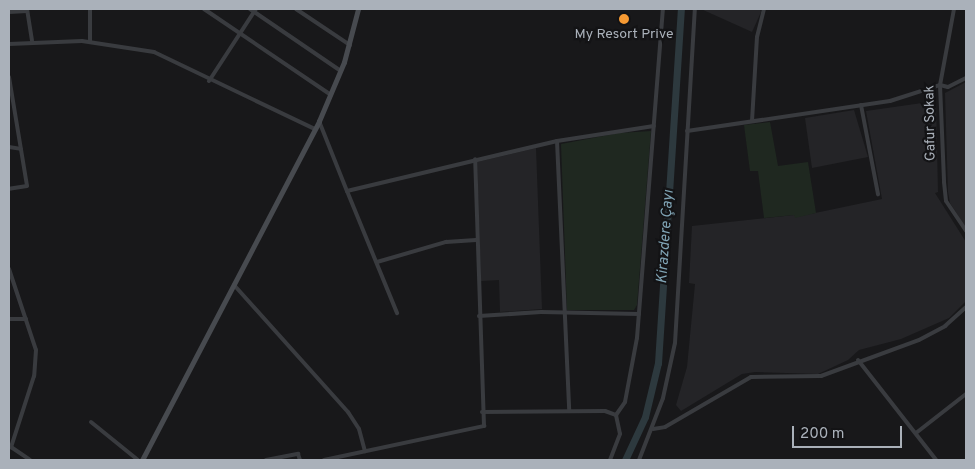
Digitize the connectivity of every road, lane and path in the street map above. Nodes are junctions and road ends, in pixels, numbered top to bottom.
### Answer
1 (90, 9) edge
2 (204, 9) edge
3 (250, 9) edge
4 (296, 9) edge
5 (358, 9) edge
6 (663, 9) edge
7 (695, 9) edge
8 (764, 9) edge
9 (954, 9) edge
10 (27, 10) edge
11 (255, 10) edge
12 (9, 12) edge
13 (241, 33) junction
14 (32, 42) junction
15 (90, 42) junction
16 (9, 44) edge
17 (350, 45) junction
18 (341, 70) junction
19 (9, 76) edge
20 (966, 78) edge
21 (209, 81) junction
22 (940, 85) junction
23 (331, 95) junction
24 (861, 105) junction
25 (320, 121) junction
26 (752, 121) junction
27 (654, 126) junction
28 (315, 129) junction
29 (687, 131) junction
30 (557, 141) junction
31 (9, 147) edge
32 (21, 149) junction
33 (475, 159) junction
34 (9, 189) edge
35 (347, 191) junction
36 (878, 194) dead end
37 (966, 231) edge
38 (476, 240) junction
39 (377, 262) junction
40 (9, 269) edge
41 (11, 282) edge
42 (234, 285) junction
43 (966, 307) edge
44 (397, 313) dead end
45 (564, 314) junction
46 (639, 314) junction
47 (479, 316) junction
48 (26, 318) junction
49 (9, 319) edge
50 (858, 360) junction
51 (966, 394) edge
52 (569, 410) junction
53 (482, 412) junction
54 (616, 415) junction
55 (91, 422) dead end
56 (653, 429) junction
57 (916, 433) junction
58 (365, 451) junction
59 (27, 459) edge
60 (138, 460) edge
61 (142, 460) edge
62 (266, 460) edge
63 (300, 460) edge
64 (324, 460) edge
65 (610, 460) edge
66 (639, 460) edge
67 (936, 460) edge

1 - 15 street
2 - 13 street
3 - 11 street
4 - 17 street
5 - 17 main road
6 - 27 street
7 - 29 street
8 - 26 street
9 - 22 street, Gafur Sokak
10 - 12 street
10 - 14 street
11 - 13 street
11 - 18 street
13 - 21 street
13 - 23 street
14 - 15 street
14 - 16 street
15 - 21 street
17 - 18 main road
18 - 23 main road
19 - 32 street
20 - 22 street
21 - 28 street
22 - 24 street
22 - 37 street, Gafur Sokak
23 - 25 main road
24 - 26 street
24 - 36 street
25 - 28 main road
25 - 35 street
26 - 29 street
27 - 30 street
27 - 46 street
28 - 42 main road
29 - 56 street
30 - 33 street
30 - 45 street
31 - 32 street
32 - 34 street
33 - 35 street
33 - 38 street
35 - 39 street
38 - 39 street
38 - 47 street
39 - 44 street
40 - 41 street
41 - 48 street
42 - 58 street
42 - 61 main road
43 - 50 street
45 - 46 street
45 - 47 street
45 - 52 street
46 - 54 street
47 - 53 street
48 - 49 street
48 - 59 street
50 - 56 street
50 - 57 street
51 - 57 street
52 - 53 street
52 - 54 street
53 - 58 street
54 - 65 street
55 - 60 street
56 - 66 street
57 - 67 street
58 - 64 street
62 - 63 street

